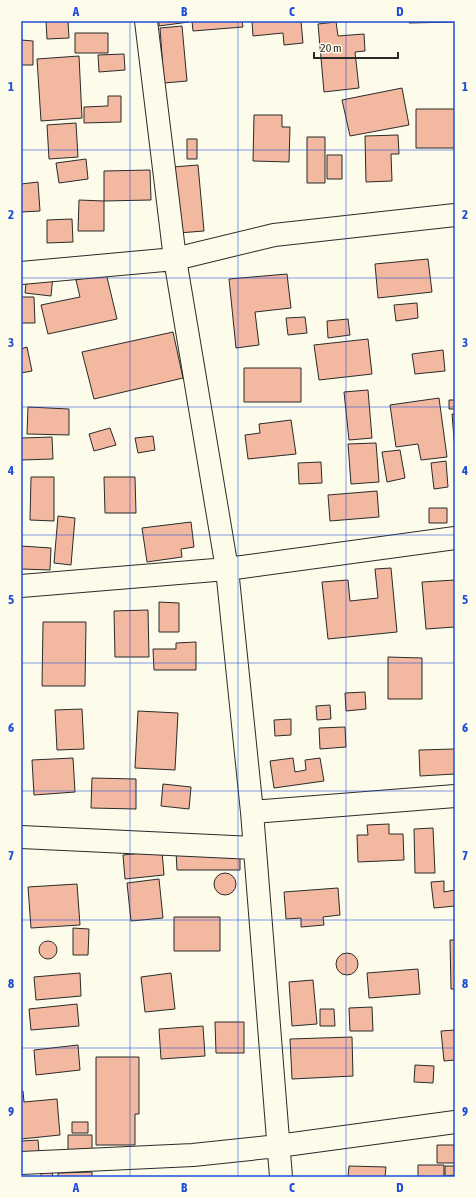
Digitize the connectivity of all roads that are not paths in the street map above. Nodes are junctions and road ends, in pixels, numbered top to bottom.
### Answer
1 (146, 21) edge
2 (455, 215) edge
3 (175, 259) junction
4 (21, 273) edge
5 (455, 538) edge
6 (227, 568) junction
7 (21, 586) edge
8 (455, 796) edge
9 (252, 812) junction
10 (21, 837) edge
11 (254, 848) junction
12 (455, 1122) edge
13 (278, 1146) junction
14 (21, 1163) edge
15 (281, 1177) edge

1 - 3 street
2 - 3 street
3 - 4 street
3 - 6 street
5 - 6 street
6 - 7 street
6 - 9 street
8 - 9 street
9 - 11 street
10 - 11 street
11 - 13 street
12 - 13 street
13 - 14 street
13 - 15 street

